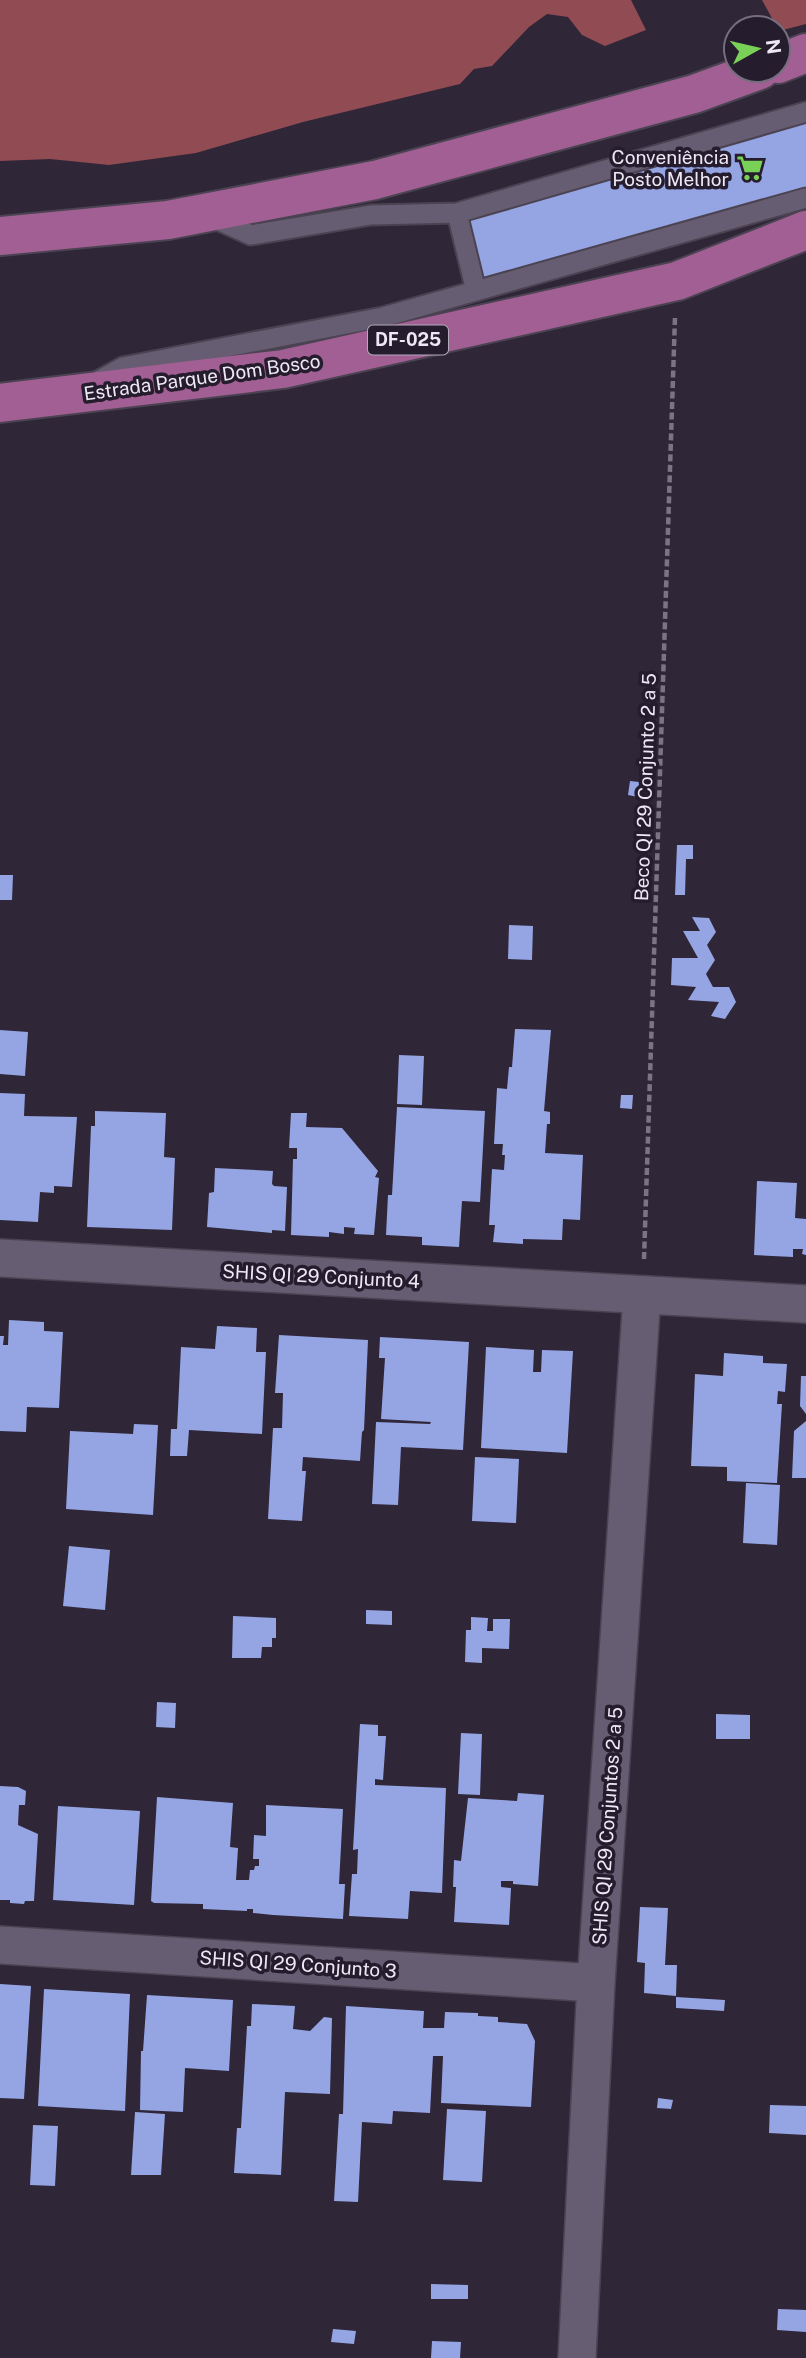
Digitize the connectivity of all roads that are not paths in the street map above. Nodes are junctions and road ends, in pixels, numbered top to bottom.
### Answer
1 (722, 84) edge
2 (806, 112) edge
3 (806, 198) edge
4 (201, 213) junction
5 (457, 213) junction
6 (806, 230) edge
7 (0, 236) edge
8 (476, 291) junction
9 (74, 395) junction
10 (0, 402) edge
11 (0, 1258) edge
12 (642, 1294) junction
13 (806, 1304) edge
14 (0, 1945) edge
15 (596, 1983) junction
16 (577, 2358) edge

1 - 4 main road
2 - 5 lane
3 - 8 lane
4 - 5 lane
4 - 7 main road
5 - 8 lane
6 - 9 main road, Estrada Parque Dom Bosco / DF-025
8 - 9 lane
9 - 10 main road, Estrada Parque Dom Bosco / DF-025
11 - 12 street, SHIS QI 29 Conjunto 4
12 - 13 street, SHIS QI 29 Conjunto 4
12 - 15 street, SHIS QI 29 Conjuntos 2 a 5
14 - 15 street, SHIS QI 29 Conjunto 3
15 - 16 street, SHIS QI 29 Conjuntos 2 a 5

